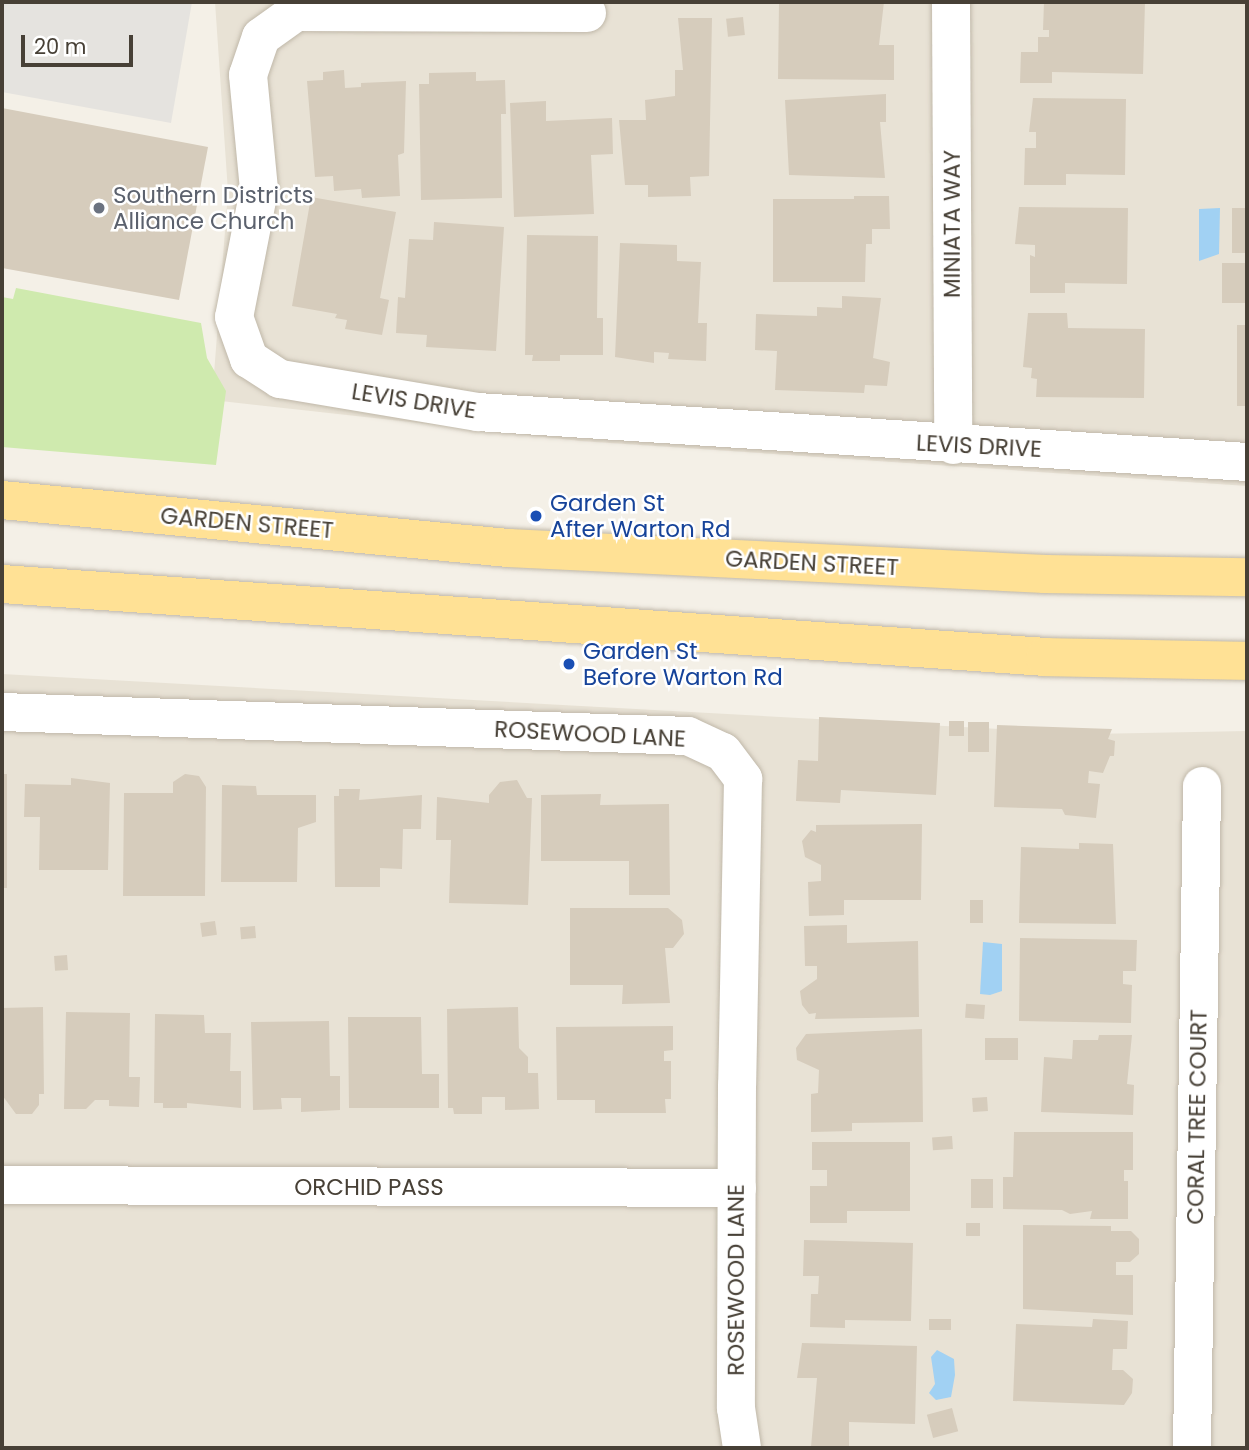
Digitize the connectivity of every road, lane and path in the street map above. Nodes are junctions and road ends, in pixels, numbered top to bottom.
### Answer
1 (951, 2) edge
2 (587, 13) dead end
3 (953, 445) junction
4 (1247, 462) edge
5 (2, 500) edge
6 (1247, 577) edge
7 (2, 584) edge
8 (1247, 660) edge
9 (2, 712) edge
10 (1202, 786) dead end
11 (2, 1185) edge
12 (737, 1188) junction
13 (742, 1448) edge
14 (1192, 1448) edge

1 - 3 street, MINIATA WAY
2 - 3 street, LEVIS DRIVE
3 - 4 street, LEVIS DRIVE
5 - 6 main road, GARDEN STREET
7 - 8 main road
9 - 12 street, ROSEWOOD LANE
10 - 14 street, CORAL TREE COURT
11 - 12 street, ORCHID PASS
12 - 13 street, ROSEWOOD LANE

